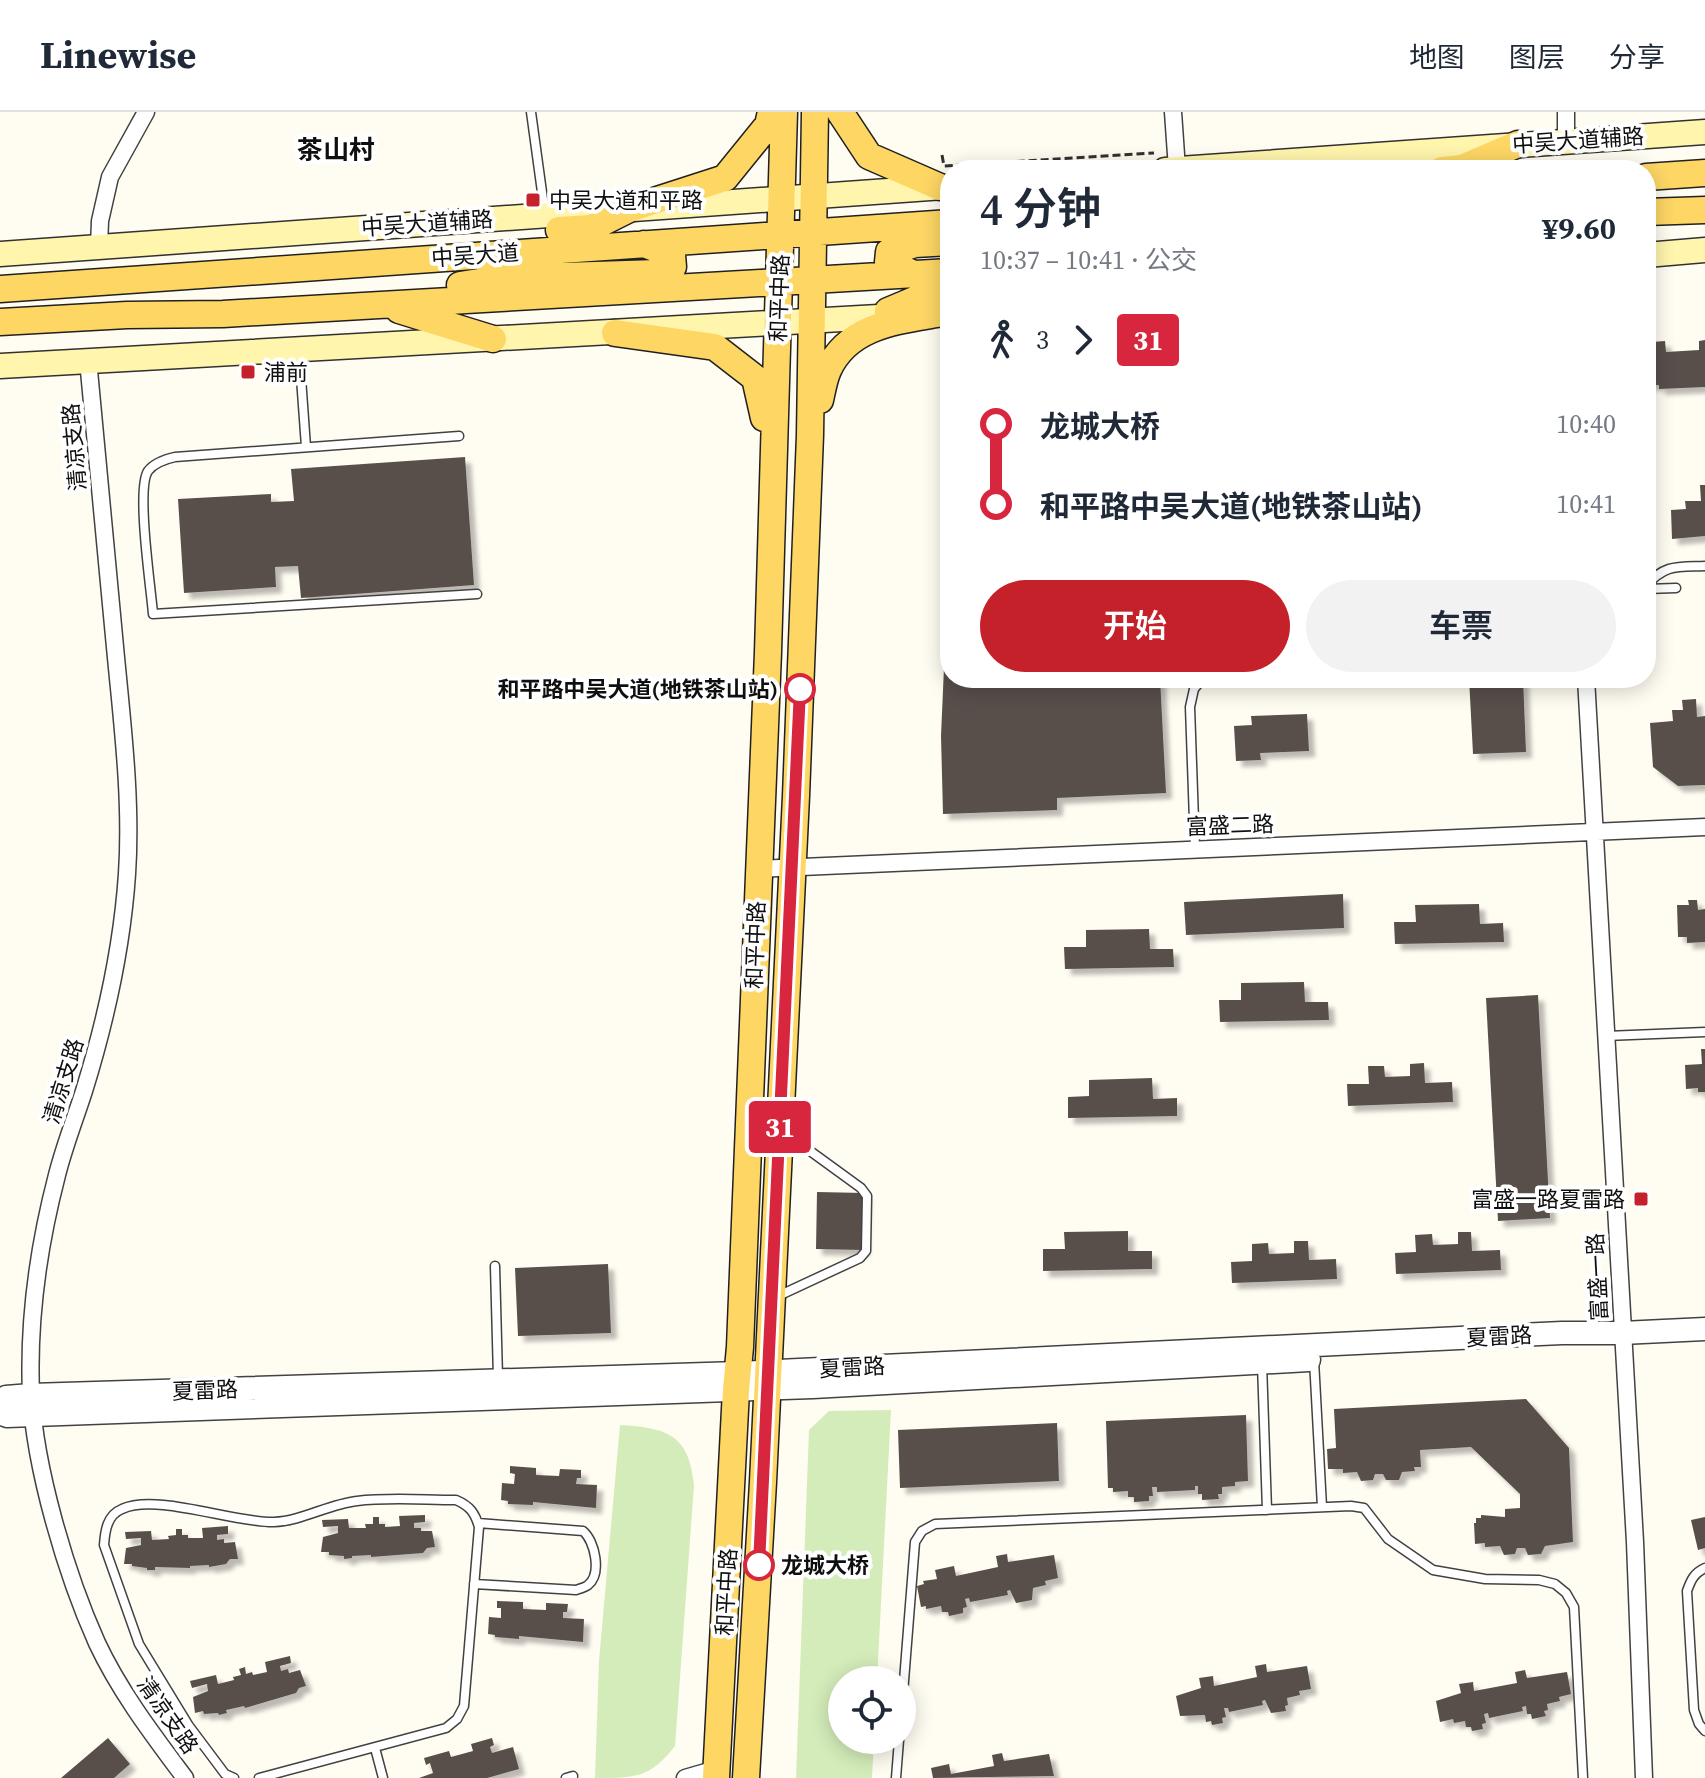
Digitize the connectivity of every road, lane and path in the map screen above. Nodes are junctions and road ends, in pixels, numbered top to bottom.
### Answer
1 (146, 112) edge
2 (531, 112) edge
3 (771, 112) edge
4 (784, 112) edge
5 (815, 112) edge
6 (840, 112) edge
7 (1173, 112) edge
8 (1566, 112) edge
9 (1705, 132) edge
10 (1566, 141) junction
11 (1518, 144) junction
12 (942, 155) dead end
13 (943, 160) edge
14 (1169, 160) edge
15 (1239, 160) edge
16 (1481, 160) edge
17 (1705, 173) edge
18 (1656, 176) edge
19 (940, 184) edge
20 (940, 186) edge
21 (1705, 186) edge
22 (813, 196) junction
23 (783, 198) junction
24 (629, 209) junction
25 (1705, 209) edge
26 (1656, 211) edge
27 (545, 215) junction
28 (940, 224) edge
29 (813, 232) junction
30 (782, 233) junction
31 (640, 242) junction
32 (940, 243) edge
33 (99, 247) junction
34 (1705, 250) edge
35 (492, 253) junction
36 (0, 254) edge
37 (1656, 254) edge
38 (404, 260) junction
39 (940, 273) edge
40 (916, 275) junction
41 (812, 280) junction
42 (779, 282) junction
43 (940, 289) edge
44 (1, 294) edge
45 (380, 304) junction
46 (322, 307) junction
47 (940, 313) edge
48 (223, 314) junction
49 (940, 314) edge
50 (873, 317) junction
51 (812, 321) junction
52 (0, 322) edge
53 (778, 323) junction
54 (615, 333) junction
55 (493, 339) junction
56 (299, 349) junction
57 (88, 360) junction
58 (0, 366) edge
59 (810, 435) junction
60 (459, 436) dead end
61 (306, 447) junction
62 (771, 493) junction
63 (1705, 566) edge
64 (1656, 574) edge
65 (1656, 587) edge
66 (1676, 588) dead end
67 (477, 594) dead end
68 (1195, 688) edge
69 (1586, 688) edge
70 (1705, 827) edge
71 (1593, 832) junction
72 (1195, 849) junction
73 (792, 866) junction
74 (758, 869) junction
75 (1705, 1032) edge
76 (1605, 1036) junction
77 (780, 1130) junction
78 (495, 1266) dead end
79 (772, 1299) junction
80 (1705, 1329) edge
81 (1622, 1338) junction
82 (1705, 1339) edge
83 (1314, 1360) junction
84 (1262, 1363) junction
85 (498, 1380) junction
86 (768, 1380) junction
87 (737, 1381) junction
88 (0, 1400) edge
89 (33, 1405) junction
90 (0, 1413) edge
91 (1322, 1507) junction
92 (1267, 1510) junction
93 (478, 1523) junction
94 (1705, 1568) edge
95 (474, 1584) junction
96 (905, 1666) edge
97 (749, 1731) junction
98 (1705, 1731) edge
99 (375, 1748) junction
100 (898, 1754) edge
101 (716, 1775) edge
102 (185, 1778) edge
103 (234, 1778) edge
104 (259, 1778) edge
105 (383, 1778) edge
106 (685, 1778) edge
107 (746, 1778) edge
108 (753, 1778) edge
109 (896, 1778) edge
110 (1583, 1778) edge
111 (1644, 1778) edge

1 - 33 street
2 - 27 lane
3 - 24 main road
4 - 23 main road, 和平中路
5 - 22 main road, 和平中路
6 - 19 main road
7 - 14 street
8 - 10 street
9 - 10 main road, 中吴大道辅路
10 - 11 main road, 中吴大道辅路
11 - 15 main road, 中吴大道辅路
11 - 16 main road
12 - 13 path
17 - 18 main road
20 - 22 main road, 中吴大道辅路
21 - 25 main road
22 - 23 main road, 中吴大道辅路
22 - 29 main road, 和平中路
23 - 24 main road, 中吴大道辅路
23 - 30 main road, 和平中路
24 - 27 main road, 中吴大道辅路
24 - 38 main road
25 - 26 main road
27 - 33 main road, 中吴大道辅路
28 - 29 main road, 中吴大道
29 - 30 main road, 中吴大道
29 - 41 main road, 和平中路
30 - 31 main road, 中吴大道
30 - 42 main road, 和平中路
31 - 35 main road, 中吴大道
31 - 46 main road
32 - 40 main road
33 - 36 main road, 中吴大道辅路
34 - 37 main road
35 - 38 main road, 中吴大道
35 - 48 main road
38 - 44 main road, 中吴大道
39 - 40 main road, 中吴大道
40 - 41 main road, 中吴大道
41 - 42 main road, 中吴大道
41 - 51 main road, 和平中路
42 - 45 main road, 中吴大道
42 - 53 main road, 和平中路
43 - 50 main road
45 - 46 main road, 中吴大道
45 - 55 main road
46 - 48 main road, 中吴大道
47 - 50 main road
48 - 52 main road, 中吴大道
49 - 59 main road
50 - 51 main road
51 - 53 main road
51 - 59 main road, 和平中路
53 - 54 main road
53 - 62 main road, 和平中路
54 - 55 main road
54 - 62 main road
55 - 56 main road
56 - 57 main road
56 - 61 lane
57 - 58 main road
57 - 89 street, 清凉支路
59 - 73 main road, 和平中路
60 - 61 lane
61 - 67 lane
62 - 74 main road, 和平中路
63 - 64 lane
65 - 66 lane
68 - 72 lane
69 - 71 street, 富盛一路
70 - 71 street, 富盛二路
71 - 72 street, 富盛二路
71 - 76 street, 富盛一路
72 - 73 street, 富盛二路
73 - 74 street, 富盛二路
73 - 77 main road, 和平中路
74 - 87 main road, 和平中路
75 - 76 lane
76 - 81 street, 富盛一路
77 - 79 main road, 和平中路
77 - 79 lane
78 - 85 lane
79 - 86 main road, 和平中路
80 - 81 street, 夏雷路
81 - 82 street, 夏雷路
81 - 83 street, 夏雷路
81 - 86 street, 夏雷路
81 - 111 street, 富盛一路
83 - 84 street, 夏雷路
83 - 91 lane
84 - 86 street, 夏雷路
84 - 92 lane
85 - 87 street, 夏雷路
85 - 89 street, 夏雷路
86 - 87 street, 夏雷路
86 - 97 main road, 和平中路
87 - 89 street, 夏雷路
87 - 101 main road, 和平中路
88 - 89 street, 夏雷路
89 - 90 street, 夏雷路
89 - 102 street, 清凉支路
91 - 92 lane
91 - 110 lane
92 - 96 lane
93 - 95 lane
93 - 95 lane
93 - 103 lane
94 - 98 lane
95 - 99 lane
97 - 107 main road, 和平中路
97 - 108 main road
99 - 104 lane
99 - 105 lane
100 - 109 lane
101 - 106 street

